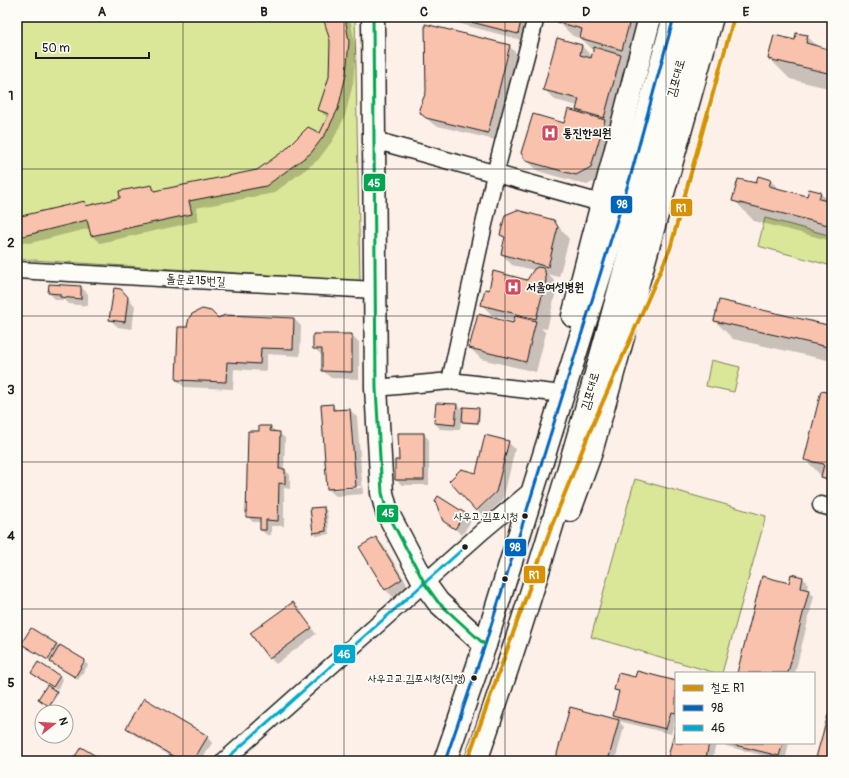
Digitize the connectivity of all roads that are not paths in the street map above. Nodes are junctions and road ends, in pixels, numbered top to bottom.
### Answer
1 (373, 17) edge
2 (536, 17) edge
3 (650, 17) edge
4 (674, 17) edge
5 (693, 17) edge
6 (712, 17) edge
7 (374, 140) junction
8 (495, 174) junction
9 (601, 203) junction
10 (17, 270) edge
11 (375, 290) junction
12 (450, 381) junction
13 (376, 388) junction
14 (554, 393) junction
15 (536, 480) junction
16 (425, 584) junction
17 (485, 646) junction
18 (513, 654) junction
19 (224, 761) edge
20 (445, 761) edge
21 (476, 761) edge

1 - 7 main road
2 - 8 street
3 - 9 main road
4 - 15 main road, 김포대로
5 - 18 main road, 김포대로
6 - 18 main road
7 - 8 street
7 - 11 main road
8 - 9 street
8 - 12 street
9 - 14 main road
10 - 11 street, 돌문로15번길
11 - 13 main road
12 - 13 street
12 - 14 street
13 - 16 main road
14 - 15 main road
15 - 16 street
15 - 17 main road, 김포대로
16 - 17 main road
16 - 19 street
17 - 20 main road, 김포대로
18 - 21 main road, 김포대로

